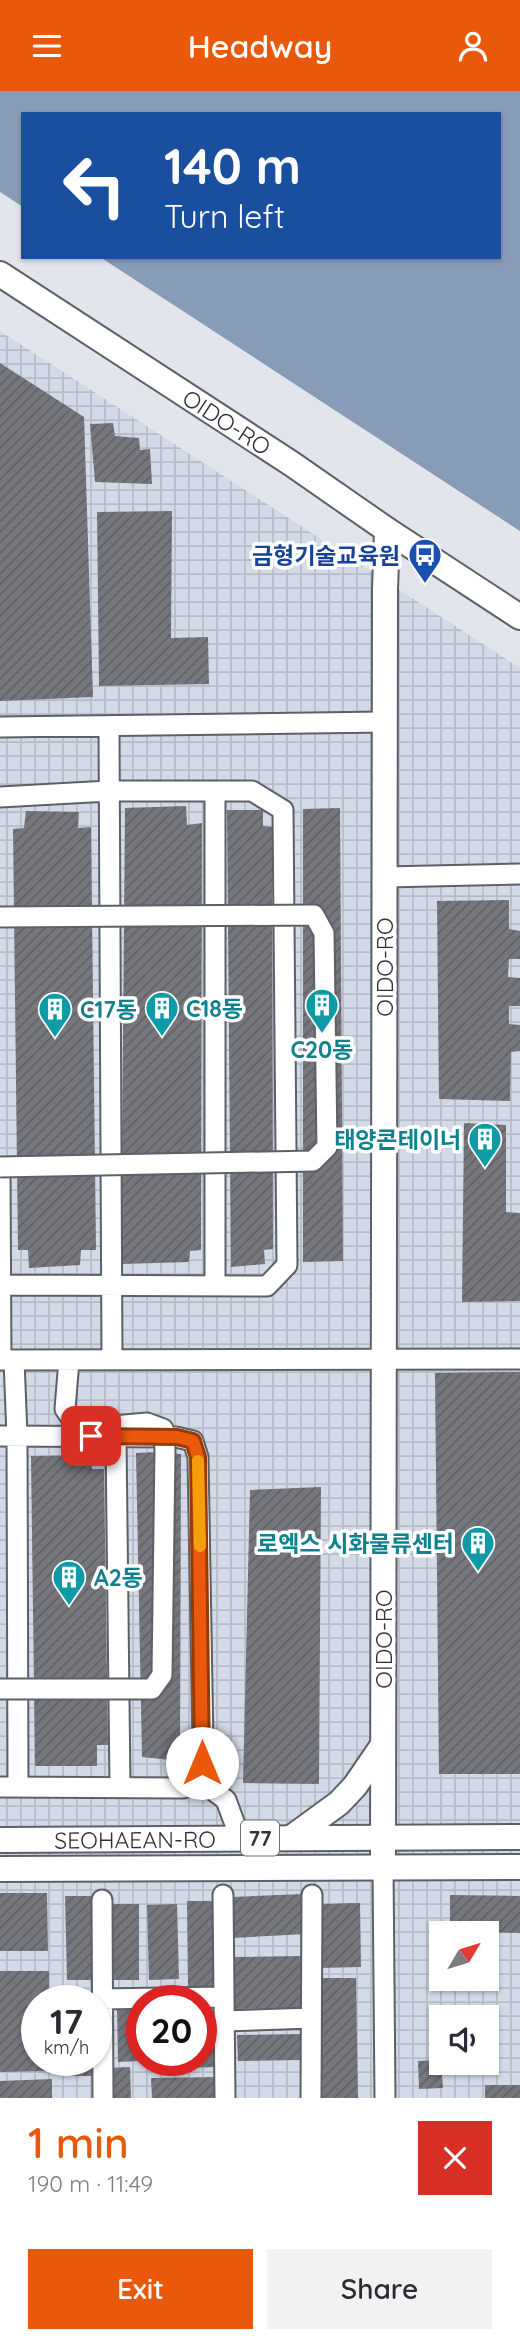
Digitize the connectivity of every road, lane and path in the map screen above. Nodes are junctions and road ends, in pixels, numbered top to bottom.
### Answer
1 (0, 274) edge
2 (387, 530) junction
3 (520, 617) edge
4 (385, 722) junction
5 (109, 726) junction
6 (0, 727) edge
7 (109, 791) junction
8 (215, 791) junction
9 (0, 797) edge
10 (520, 874) edge
11 (384, 877) junction
12 (0, 917) edge
13 (0, 1168) edge
14 (1, 1285) edge
15 (112, 1286) junction
16 (215, 1286) junction
17 (384, 1359) junction
18 (520, 1359) edge
19 (5, 1360) edge
20 (69, 1360) junction
21 (112, 1360) junction
22 (8, 1436) edge
23 (116, 1437) junction
24 (0, 1689) edge
25 (383, 1745) junction
26 (194, 1776) junction
27 (9, 1787) edge
28 (120, 1787) junction
29 (520, 1837) edge
30 (240, 1838) junction
31 (291, 1838) junction
32 (383, 1838) junction
33 (0, 1840) edge
34 (520, 1867) edge
35 (383, 1868) junction
36 (0, 1869) edge
37 (223, 1895) dead end
38 (312, 1895) dead end
39 (102, 1900) dead end
40 (102, 1985) edge
41 (224, 1997) junction
42 (112, 1999) edge
43 (311, 2018) junction
44 (224, 2021) junction
45 (103, 2076) edge
46 (103, 2098) edge
47 (225, 2098) edge
48 (311, 2098) edge
49 (385, 2098) edge

1 - 2 main road, OIDO-RO
2 - 3 main road
2 - 4 main road, OIDO-RO
4 - 5 street
4 - 11 main road, OIDO-RO
5 - 6 street
5 - 7 street
7 - 8 street
7 - 9 street
7 - 15 street
8 - 16 street
8 - 16 street
10 - 11 street
11 - 17 main road, OIDO-RO
12 - 13 street, bridge
13 - 14 street
14 - 15 street
14 - 19 street
15 - 16 street
15 - 21 street
17 - 18 street
17 - 21 street
17 - 25 main road, OIDO-RO
19 - 20 street
19 - 22 street
20 - 21 street
20 - 24 street, bridge
22 - 23 street
22 - 27 street
23 - 26 street
23 - 28 street
25 - 31 main road
25 - 32 main road, OIDO-RO
26 - 28 street
26 - 30 street
27 - 28 street
29 - 32 main road, SEOHAEAN-RO / 77
30 - 31 main road, SEOHAEAN-RO / 77
30 - 33 main road, SEOHAEAN-RO / 77
31 - 32 main road, SEOHAEAN-RO / 77
32 - 35 main road, OIDO-RO
34 - 35 main road, SEOHAEAN-RO / 77
35 - 36 main road, SEOHAEAN-RO / 77
35 - 49 street
37 - 41 street
38 - 43 street
39 - 40 street
41 - 42 street
41 - 44 street
43 - 44 street
43 - 48 street
44 - 47 street
45 - 46 street

